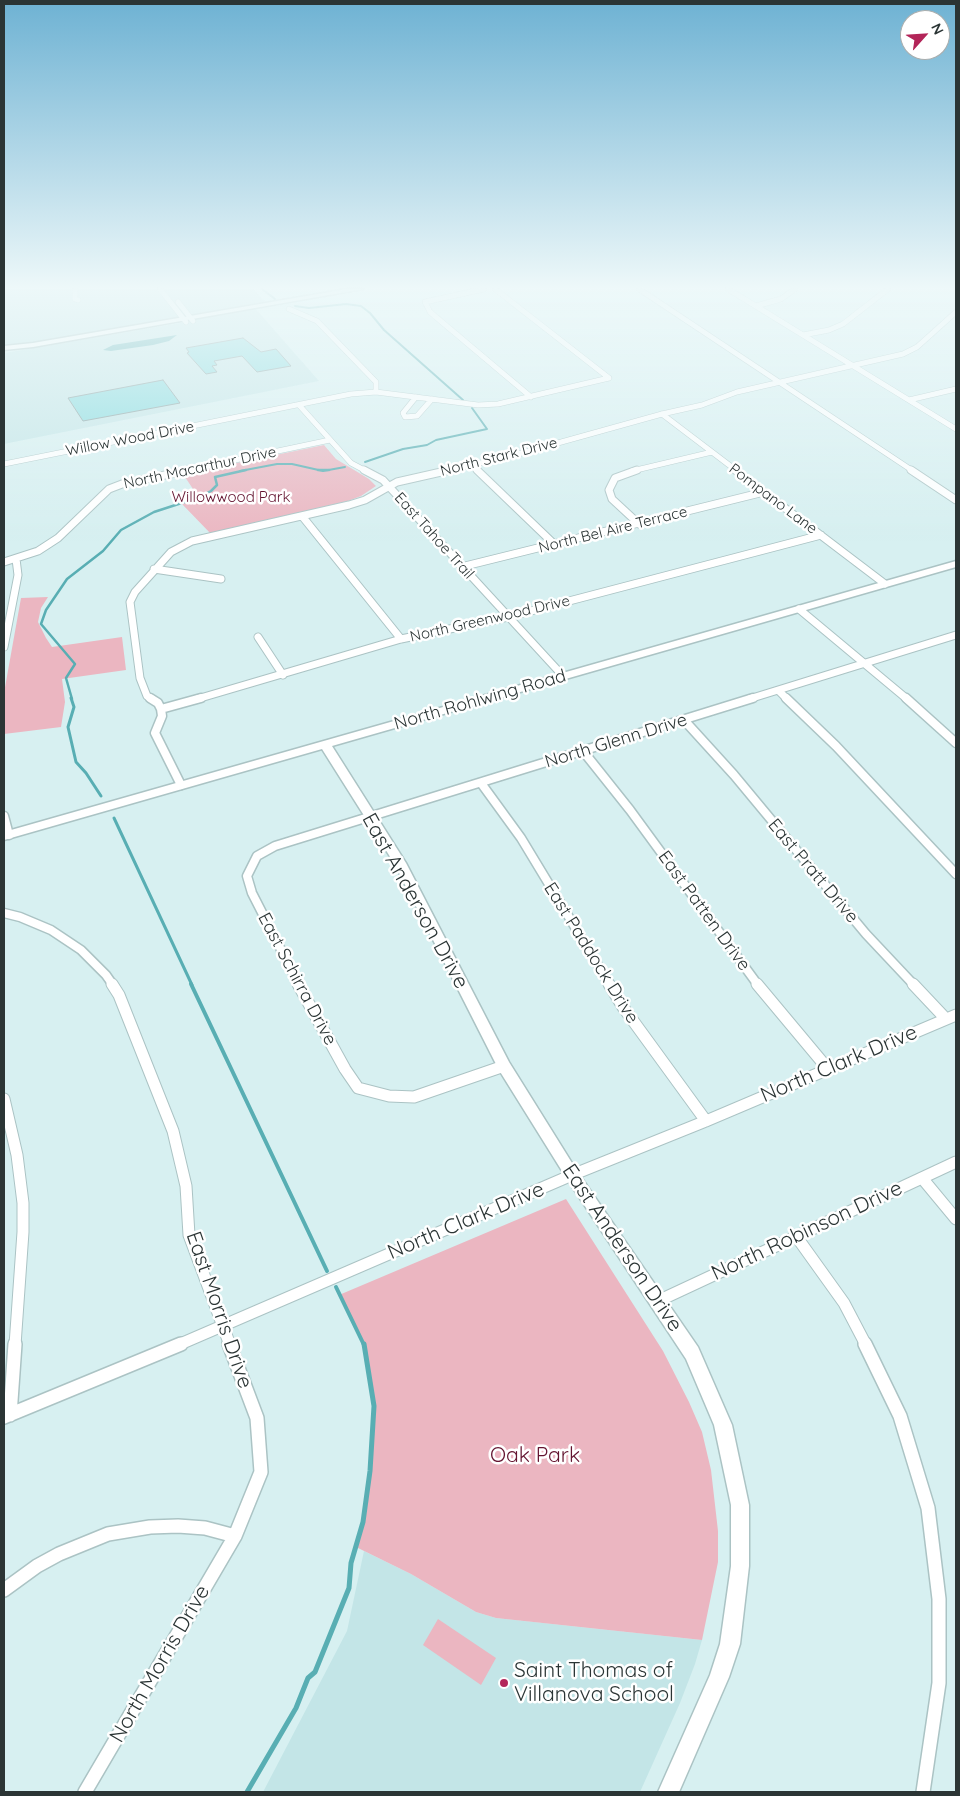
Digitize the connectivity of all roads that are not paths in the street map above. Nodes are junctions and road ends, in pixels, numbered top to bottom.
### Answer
1 (367, 373) edge
2 (502, 373) edge
3 (602, 373) edge
4 (765, 373) edge
5 (822, 373) edge
6 (865, 373) edge
7 (779, 382) junction
8 (956, 389) edge
9 (376, 392) junction
10 (416, 397) junction
11 (531, 397) junction
12 (432, 399) junction
13 (909, 400) junction
14 (299, 405) junction
15 (662, 414) junction
16 (956, 429) edge
17 (330, 440) junction
18 (712, 452) junction
19 (4, 464) edge
20 (472, 465) junction
21 (389, 486) junction
22 (764, 492) junction
23 (956, 500) edge
24 (302, 516) junction
25 (639, 524) junction
26 (821, 535) junction
27 (554, 544) junction
28 (16, 559) junction
29 (4, 562) edge
30 (956, 564) edge
31 (461, 567) junction
32 (154, 569) junction
33 (221, 579) dead end
34 (885, 584) junction
35 (799, 609) junction
36 (508, 617) junction
37 (5, 631) edge
38 (258, 637) dead end
39 (955, 637) edge
40 (401, 639) junction
41 (4, 647) edge
42 (865, 662) junction
43 (283, 675) junction
44 (563, 676) junction
45 (779, 691) junction
46 (161, 709) junction
47 (684, 720) junction
48 (956, 743) edge
49 (325, 744) junction
50 (583, 751) junction
51 (481, 782) junction
52 (181, 785) junction
53 (4, 816) edge
54 (370, 816) junction
55 (6, 835) edge
56 (275, 846) joint
57 (956, 874) edge
58 (4, 913) edge
59 (951, 1017) edge
60 (504, 1066) junction
61 (828, 1069) junction
62 (4, 1099) edge
63 (706, 1121) junction
64 (956, 1162) edge
65 (572, 1175) junction
66 (922, 1178) junction
67 (956, 1219) edge
68 (796, 1236) junction
69 (658, 1301) junction
70 (223, 1326) junction
71 (7, 1416) edge
72 (235, 1536) junction
73 (4, 1590) edge
74 (85, 1792) edge
75 (668, 1792) edge
76 (923, 1792) edge

1 - 9 street
2 - 11 street
3 - 11 street, Willow Wood Drive
4 - 7 street
5 - 7 street, North Stark Drive
6 - 13 street
7 - 15 street, North Stark Drive
7 - 23 street
8 - 13 street
9 - 10 street, Willow Wood Drive
9 - 14 street, Willow Wood Drive
10 - 12 street, Willow Wood Drive
10 - 12 street
11 - 12 street, Willow Wood Drive
13 - 16 street
14 - 17 street, East Tahoe Trail
14 - 19 street, Willow Wood Drive
15 - 18 street, Pompano Lane
15 - 20 street, North Stark Drive
17 - 21 street, East Tahoe Trail
17 - 28 street, North Macarthur Drive
18 - 22 street, Pompano Lane
18 - 25 street
20 - 21 street, North Stark Drive
20 - 27 street
21 - 24 street, North Stark Drive
21 - 31 street, East Tahoe Trail
22 - 25 street, North Bel Aire Terrace
22 - 26 street, Pompano Lane
24 - 32 street, North Stark Drive
24 - 40 street
25 - 27 street, North Bel Aire Terrace
26 - 34 street, Pompano Lane
26 - 36 street, North Greenwood Drive
27 - 31 street, North Bel Aire Terrace
28 - 29 street, North Macarthur Drive
28 - 37 street
30 - 34 street, North Rohlwing Road
31 - 36 street, East Tahoe Trail
32 - 33 street
32 - 46 street, North Stark Drive
34 - 35 street, North Rohlwing Road
35 - 42 street
35 - 44 street, North Rohlwing Road
36 - 40 street, North Greenwood Drive
36 - 44 street, East Tahoe Trail
37 - 41 street
38 - 43 street
39 - 42 street, North Glenn Drive
40 - 43 street, North Greenwood Drive
42 - 45 street, North Glenn Drive
42 - 48 street
43 - 46 street, North Greenwood Drive
44 - 49 street, North Rohlwing Road
45 - 47 street, North Glenn Drive
45 - 57 street
46 - 52 street
47 - 50 street, North Glenn Drive
47 - 59 street, East Pratt Drive
49 - 52 street, North Rohlwing Road
49 - 54 street, East Anderson Drive
50 - 51 street, North Glenn Drive
50 - 61 street, East Patten Drive
51 - 54 street, North Glenn Drive
51 - 63 street, East Paddock Drive
52 - 55 street, North Rohlwing Road
53 - 55 street
54 - 56 street, North Glenn Drive
54 - 60 street, East Anderson Drive
56 - 60 street, East Schirra Drive
58 - 70 street, East Morris Drive
59 - 61 street, North Clark Drive
60 - 65 street, East Anderson Drive
61 - 63 street, North Clark Drive
62 - 71 street
63 - 65 street, North Clark Drive
64 - 66 street, North Robinson Drive
65 - 69 street, East Anderson Drive
65 - 70 street, North Clark Drive
66 - 67 street
66 - 68 street, North Robinson Drive
68 - 69 street, North Robinson Drive
68 - 76 street
69 - 75 street, East Anderson Drive
70 - 71 street, North Clark Drive
70 - 72 street, East Morris Drive
72 - 73 street
72 - 74 street, North Morris Drive

